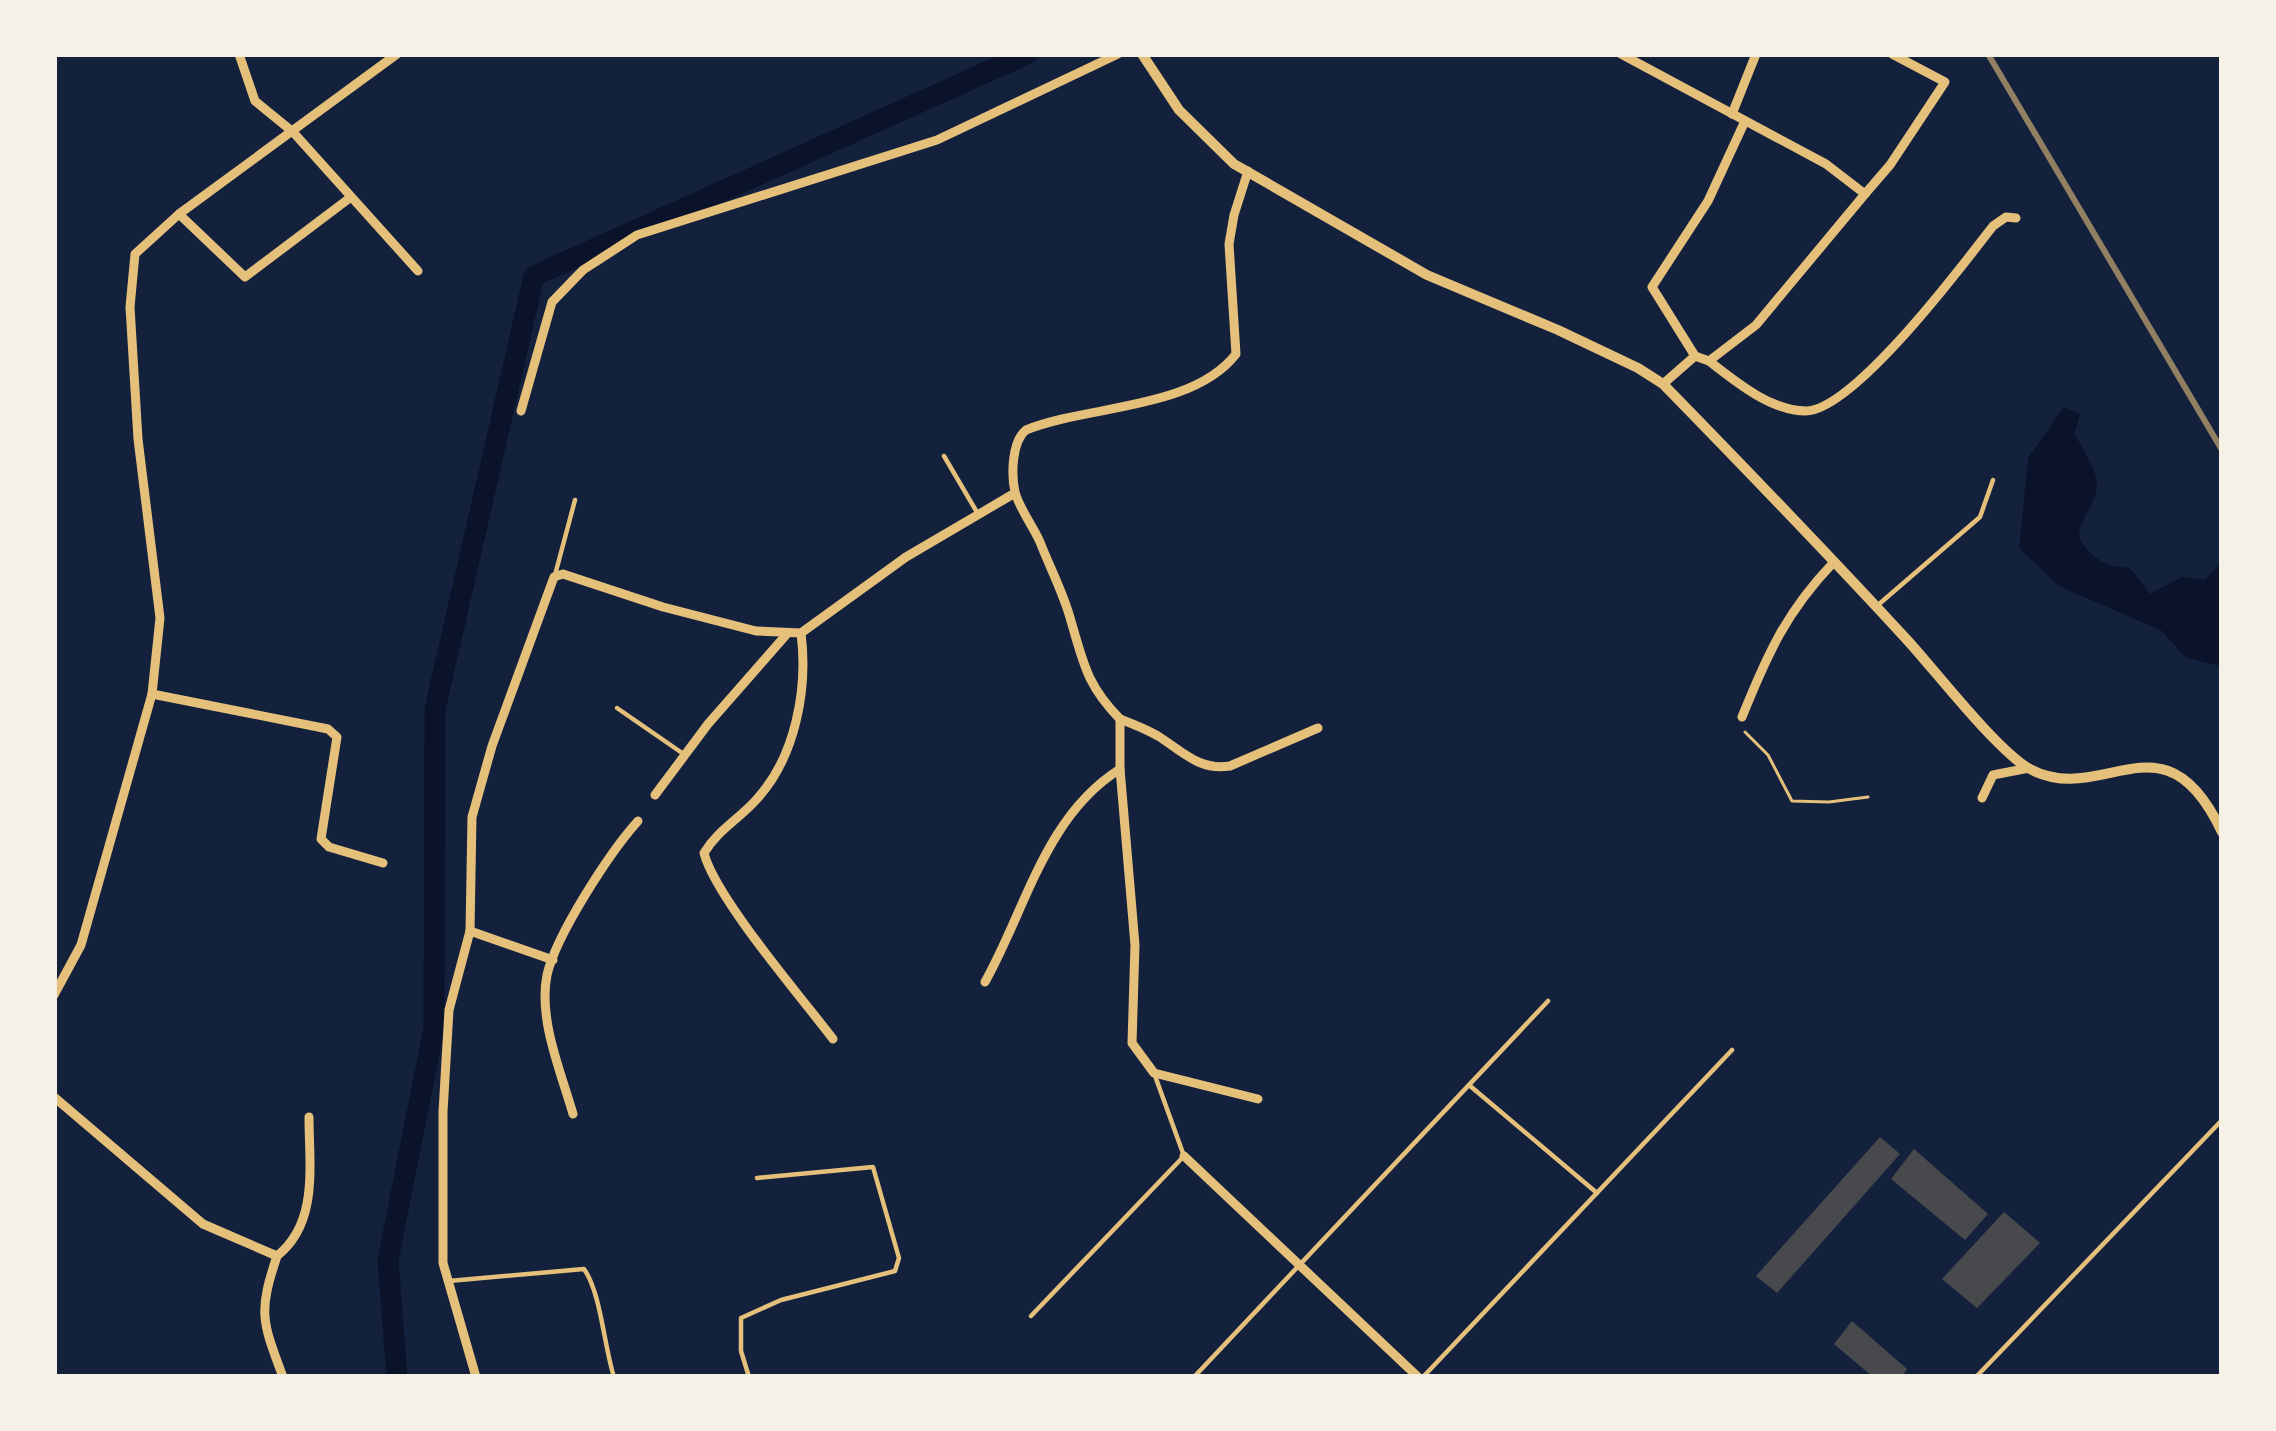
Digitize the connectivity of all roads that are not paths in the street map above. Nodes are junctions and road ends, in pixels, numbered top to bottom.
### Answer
1 (239, 54) edge
2 (397, 54) edge
3 (1118, 54) edge
4 (1142, 54) edge
5 (1621, 54) edge
6 (1756, 54) edge
7 (1892, 54) edge
8 (1732, 114) junction
9 (1745, 122) junction
10 (292, 132) junction
11 (1248, 171) junction
12 (1864, 194) junction
13 (350, 196) junction
14 (179, 214) junction
15 (2016, 218) dead end
16 (418, 271) dead end
17 (1696, 356) junction
18 (1709, 361) junction
19 (1664, 385) junction
20 (521, 410) dead end
21 (944, 456) dead end
22 (1993, 480) dead end
23 (1015, 493) junction
24 (575, 500) dead end
25 (978, 514) junction
26 (1833, 563) junction
27 (554, 578) junction
28 (1876, 606) junction
29 (801, 633) junction
30 (786, 635) junction
31 (152, 694) junction
32 (617, 708) dead end
33 (1742, 717) road end
34 (1120, 719) junction
35 (1318, 728) dead end
36 (685, 755) junction
37 (2029, 768) junction
38 (1120, 769) junction
39 (655, 795) dead end
40 (1982, 798) dead end
41 (638, 820) dead end
42 (2222, 832) edge
43 (383, 863) dead end
44 (470, 932) junction
45 (553, 960) junction
46 (986, 982) dead end
47 (54, 995) edge
48 (1548, 1001) dead end
49 (833, 1039) dead end
50 (1732, 1050) dead end
51 (1154, 1072) junction
52 (1468, 1085) junction
53 (54, 1096) edge
54 (1258, 1099) dead end
55 (573, 1114) dead end
56 (309, 1117) dead end
57 (2222, 1120) edge
58 (1184, 1156) junction
59 (757, 1178) dead end
60 (1598, 1193) junction
61 (277, 1256) junction
62 (1298, 1264) junction
63 (448, 1281) junction
64 (1031, 1316) dead end
65 (284, 1377) edge
66 (476, 1377) edge
67 (614, 1377) edge
68 (749, 1377) edge
69 (1194, 1377) edge
70 (1420, 1377) edge
71 (1976, 1377) edge

1 - 10 street
2 - 10 street
3 - 20 street
4 - 11 street
5 - 8 street
6 - 8 street
7 - 12 street
8 - 9 street
9 - 12 street
9 - 17 street
10 - 13 street
10 - 14 street
11 - 19 street
11 - 23 street
12 - 18 street
13 - 14 street
13 - 16 street
14 - 31 street
15 - 18 street
17 - 18 street
17 - 19 street
19 - 26 street
21 - 25 lane
22 - 28 lane
23 - 25 street
23 - 34 street
24 - 27 lane
25 - 29 street
26 - 28 street
26 - 33 street
27 - 30 street
27 - 44 street
28 - 37 street
29 - 30 street
29 - 49 street
30 - 36 street
31 - 43 street
31 - 47 street
32 - 36 lane
34 - 35 street
34 - 38 street
36 - 39 street
37 - 40 street
37 - 42 street
38 - 46 street
38 - 51 street
41 - 45 street
44 - 45 street
44 - 63 street
45 - 55 street
48 - 52 lane
50 - 60 lane
51 - 54 street
51 - 58 lane
52 - 60 lane
52 - 62 lane
53 - 61 street
56 - 61 street
57 - 71 lane
58 - 62 street
58 - 64 lane
59 - 68 lane
60 - 70 lane
61 - 65 street
62 - 69 lane
62 - 70 street
63 - 66 street
63 - 67 lane

